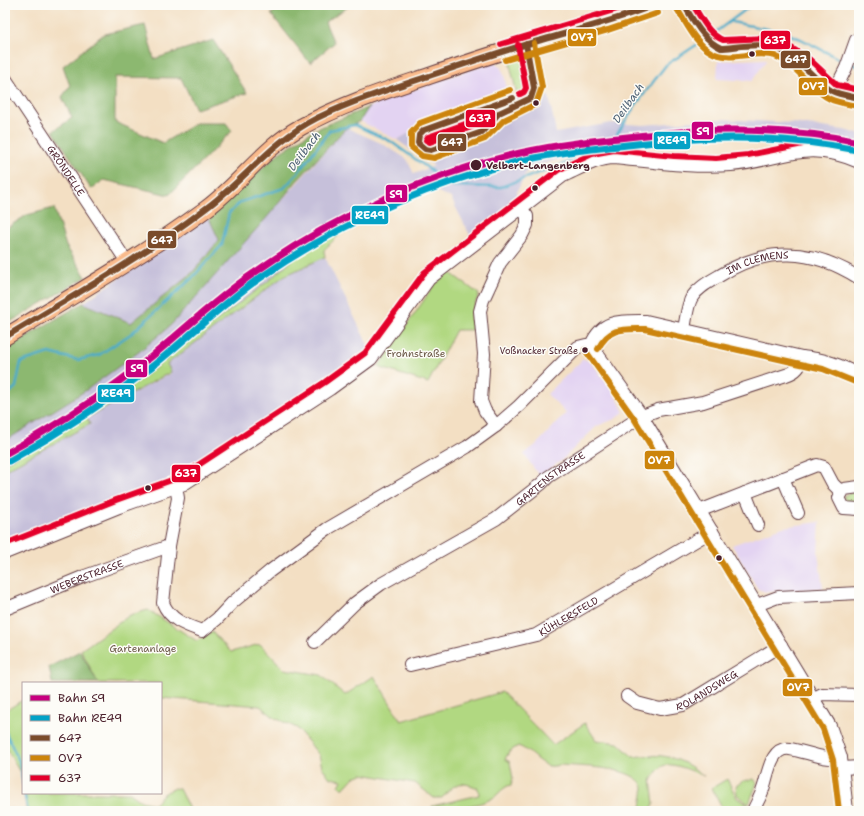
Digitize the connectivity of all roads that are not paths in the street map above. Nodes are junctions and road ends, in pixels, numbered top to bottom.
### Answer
1 (655, 5) edge
2 (684, 5) edge
3 (859, 38) edge
4 (5, 78) edge
5 (834, 92) junction
6 (859, 98) edge
7 (859, 162) edge
8 (521, 208) junction
9 (127, 262) junction
10 (859, 278) edge
11 (684, 329) junction
12 (5, 337) edge
13 (591, 345) junction
14 (802, 357) junction
15 (859, 375) edge
16 (642, 416) junction
17 (496, 426) junction
18 (783, 478) junction
19 (176, 487) junction
20 (859, 487) edge
21 (841, 492) junction
22 (745, 493) junction
23 (859, 509) edge
24 (699, 511) junction
25 (798, 513) dead end
26 (758, 525) dead end
27 (712, 531) junction
28 (169, 546) junction
29 (5, 553) edge
30 (859, 593) edge
31 (757, 605) junction
32 (5, 609) edge
33 (314, 642) dead end
34 (781, 644) junction
35 (410, 665) dead end
36 (859, 695) edge
37 (627, 696) dead end
38 (814, 698) junction
39 (842, 763) junction
40 (859, 768) edge
41 (753, 811) edge
42 (847, 811) edge

1 - 9 main road
2 - 5 street
3 - 5 street
4 - 9 street, GRÖNDELLE
5 - 6 street
7 - 8 street
8 - 17 street
8 - 19 street
9 - 12 main road
10 - 11 street, IM CLEMENS
11 - 13 street
11 - 14 street
13 - 16 street
13 - 17 street
14 - 15 street
14 - 16 street, GARTENSTRASSE
16 - 24 street
16 - 33 street, GARTENSTRASSE
17 - 28 street
18 - 21 street
18 - 22 street
18 - 25 street
19 - 28 street
19 - 29 street
20 - 21 street
21 - 23 street
22 - 24 street
22 - 26 street
24 - 27 street
27 - 31 street
27 - 35 street, KÜHLERSFELD
28 - 32 street, WEBERSTRASSE
30 - 31 street
31 - 34 street
34 - 37 street, ROLANDSWEG
34 - 38 street
36 - 38 street
38 - 39 street
39 - 40 street
39 - 41 street
39 - 42 street

